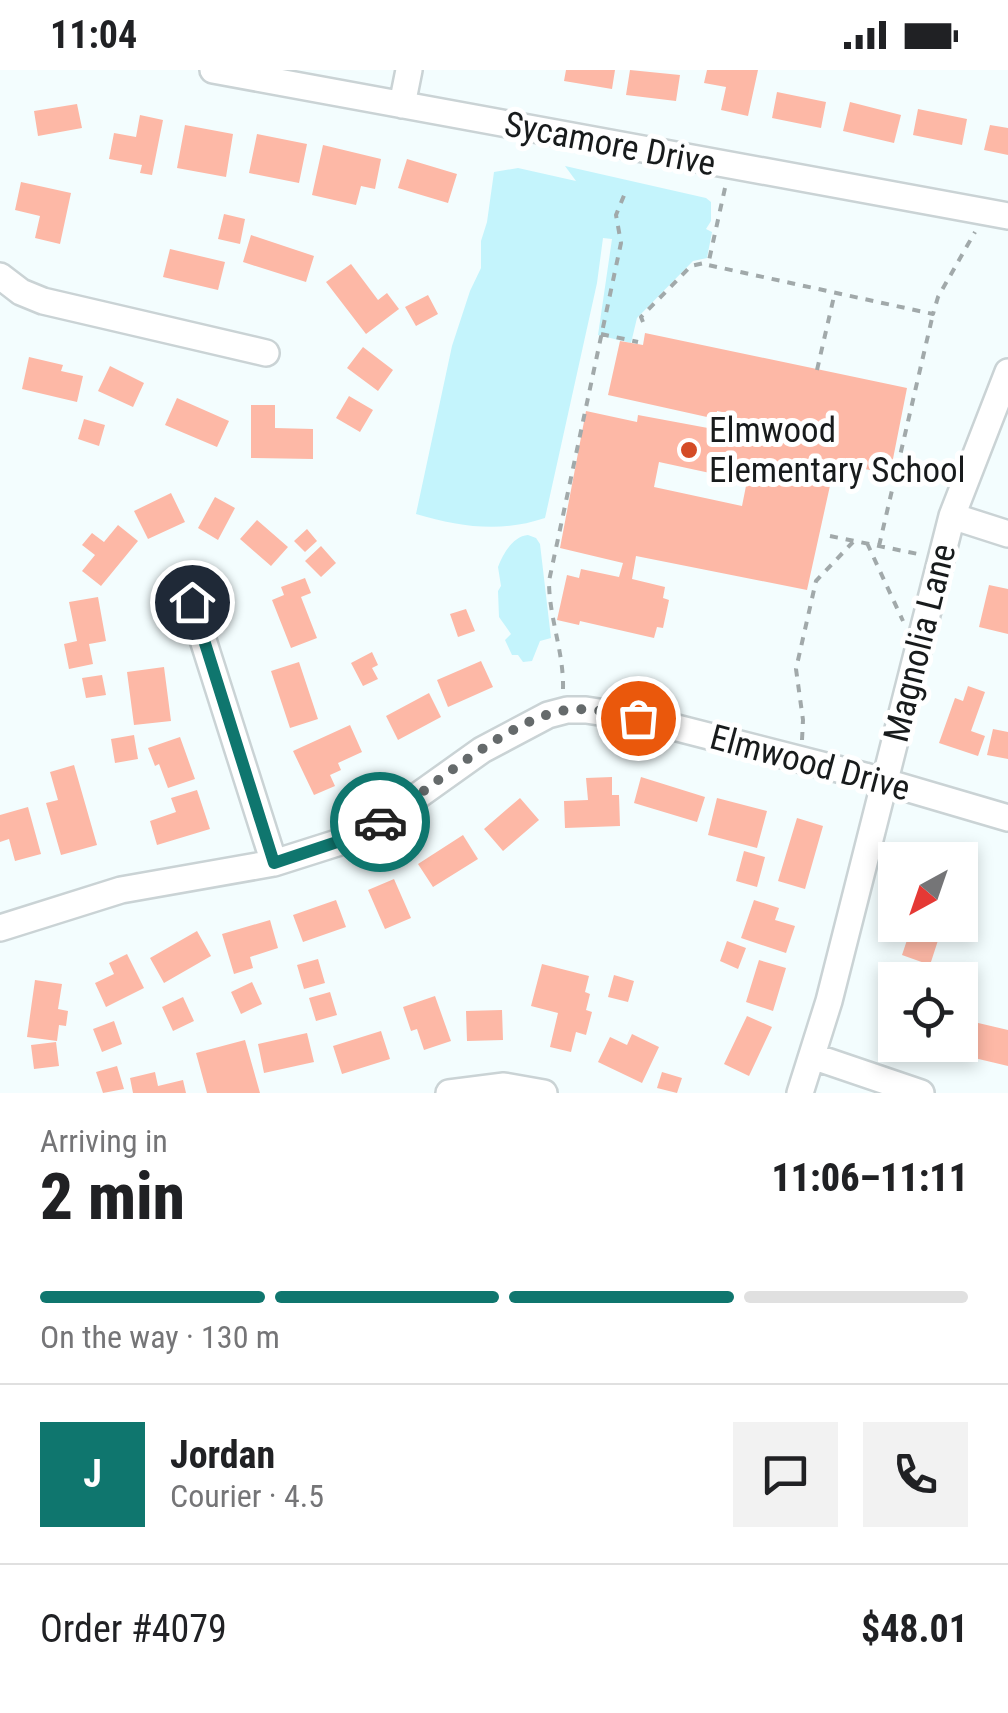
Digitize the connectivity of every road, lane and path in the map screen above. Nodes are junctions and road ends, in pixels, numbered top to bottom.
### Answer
1 (213, 70) edge
2 (410, 70) edge
3 (402, 105) junction
4 (725, 188) dead end
5 (625, 193) dead end
6 (1008, 216) edge
7 (975, 232) dead end
8 (709, 262) junction
9 (0, 276) edge
10 (834, 292) junction
11 (933, 314) junction
12 (642, 322) dead end
13 (602, 334) junction
14 (638, 342) dead end
15 (266, 353) dead end
16 (817, 370) dead end
17 (1008, 372) edge
18 (952, 516) junction
19 (1008, 534) edge
20 (830, 536) dead end
21 (853, 542) junction
22 (867, 543) junction
23 (879, 546) junction
24 (925, 556) dead end
25 (192, 602) dead end
26 (907, 628) dead end
27 (563, 696) dead end
28 (803, 749) dead end
29 (886, 782) junction
30 (1008, 818) edge
31 (274, 863) junction
32 (0, 928) edge
33 (812, 1056) junction
34 (449, 1093) edge
35 (544, 1093) edge
36 (800, 1093) edge
37 (921, 1093) edge

1 - 3 street, Sycamore Drive
2 - 3 street
3 - 6 street, Sycamore Drive
4 - 8 path
5 - 13 path
7 - 11 path
8 - 10 path
8 - 12 path
9 - 15 street
10 - 11 path
10 - 16 path
11 - 23 path
13 - 14 path
13 - 27 path
17 - 18 street, Magnolia Lane
18 - 19 street
18 - 29 street, Magnolia Lane
20 - 21 path
21 - 22 path
21 - 28 path
22 - 23 path
22 - 26 path
23 - 24 path
25 - 31 street
29 - 30 street, Elmwood Drive
29 - 31 street, Elmwood Drive
29 - 33 street, Magnolia Lane
31 - 32 street, Elmwood Drive
33 - 36 street, Magnolia Lane
33 - 37 street
34 - 35 street

